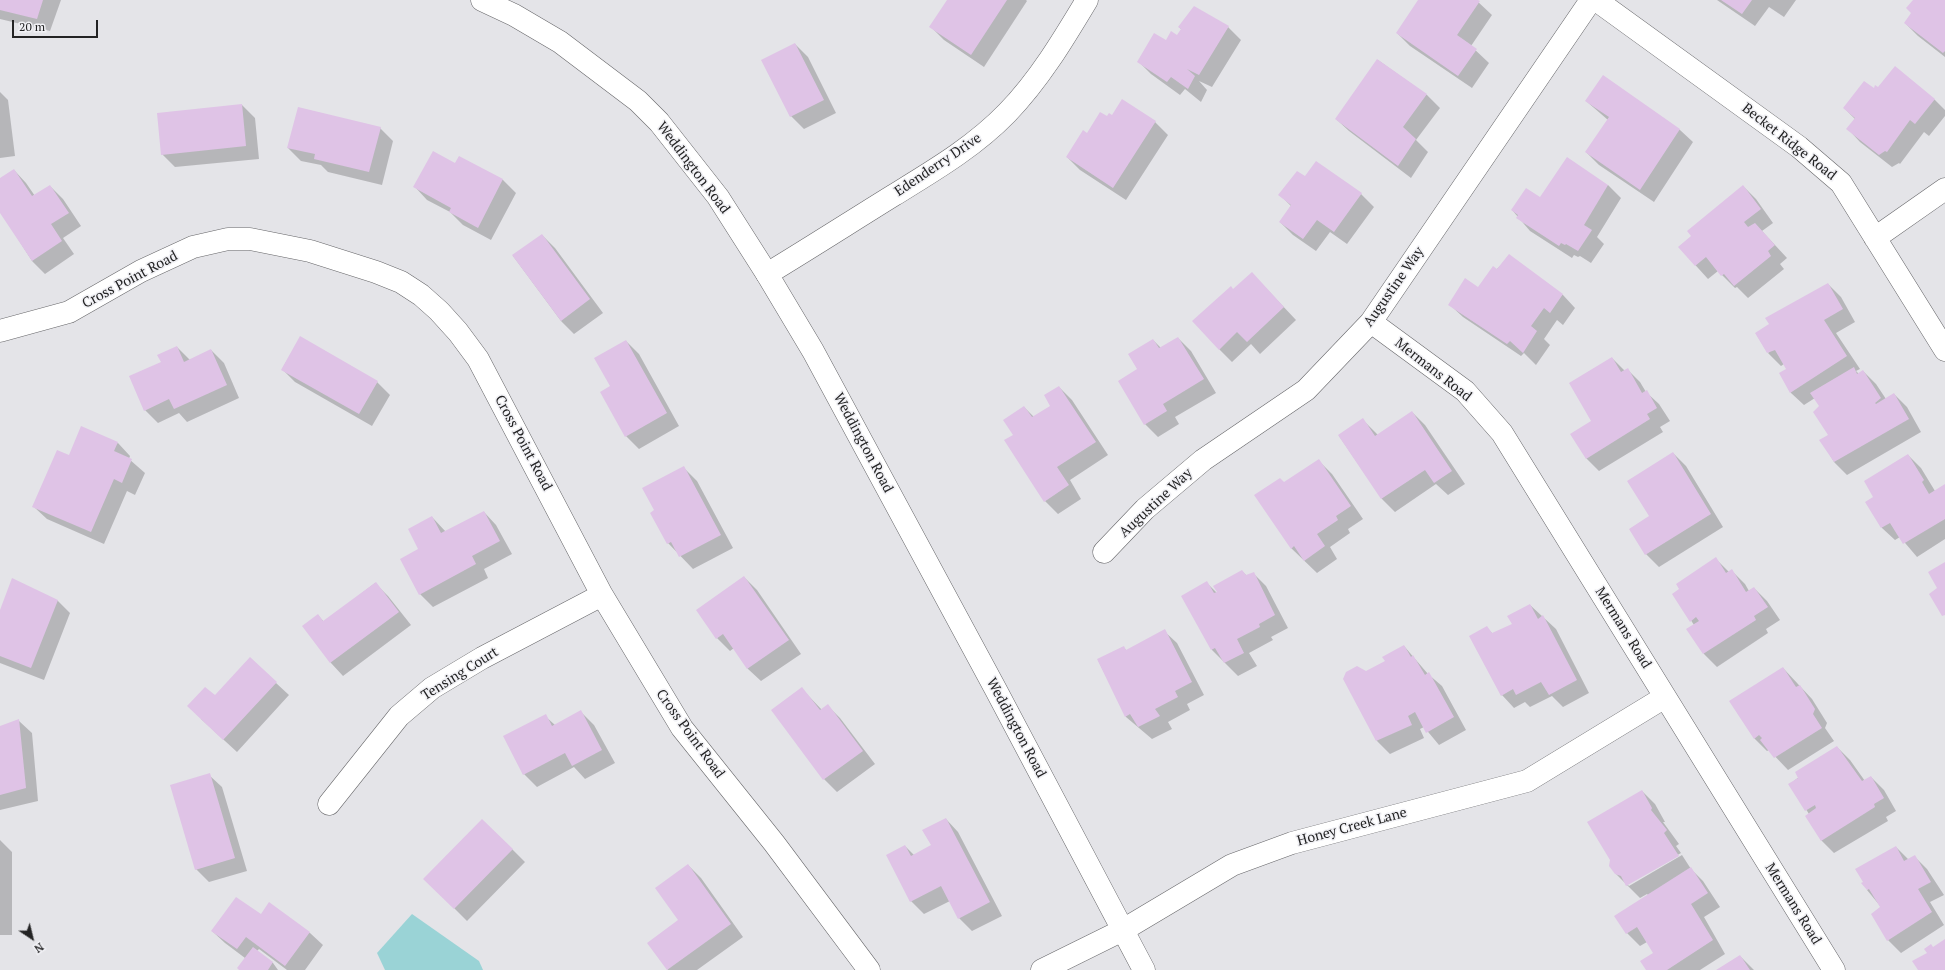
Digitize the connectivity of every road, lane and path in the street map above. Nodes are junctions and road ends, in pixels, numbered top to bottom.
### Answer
1 (482, 0) edge
2 (1087, 0) edge
3 (1591, 0) edge
4 (1596, 0) edge
5 (1945, 190) edge
6 (1876, 238) junction
7 (767, 274) junction
8 (1371, 322) junction
9 (0, 331) edge
10 (1945, 350) edge
11 (1104, 552) dead end
12 (602, 595) junction
13 (1665, 697) junction
14 (329, 804) dead end
15 (1123, 930) junction
16 (869, 970) edge
17 (1042, 970) edge
18 (1144, 970) edge
19 (1834, 970) edge

1 - 7 street, Weddington Road
2 - 7 street, Edenderry Drive
3 - 8 street, Augustine Way
4 - 6 street, Becket Ridge Road
5 - 6 street
6 - 10 street, Becket Ridge Road
7 - 15 street, Weddington Road
8 - 11 street, Augustine Way
8 - 13 street, Mermans Road
9 - 12 street, Cross Point Road
12 - 14 street, Tensing Court
12 - 16 street, Cross Point Road
13 - 15 street, Honey Creek Lane
13 - 19 street, Mermans Road
15 - 17 street, Honey Creek Lane
15 - 18 street, Weddington Road

